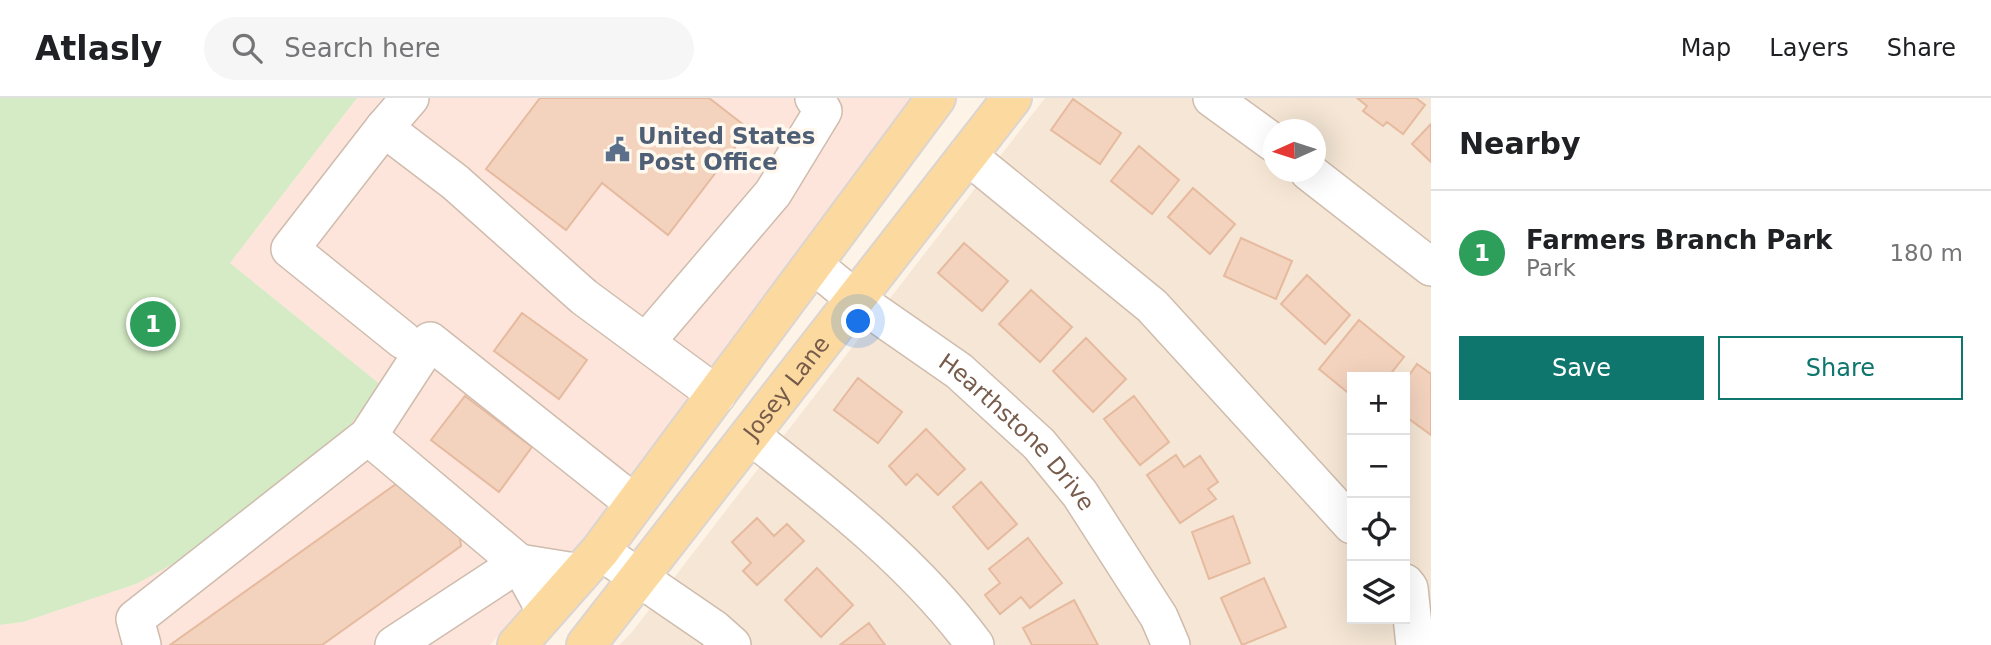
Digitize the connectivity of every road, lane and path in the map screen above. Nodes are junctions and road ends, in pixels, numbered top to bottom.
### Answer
1 (410, 98) edge
2 (814, 98) edge
3 (1012, 98) edge
4 (1212, 98) edge
5 (933, 99) edge
6 (384, 128) junction
7 (1263, 136) edge
8 (967, 155) junction
9 (1322, 182) edge
10 (814, 265) junction
11 (1431, 267) edge
12 (855, 298) junction
13 (403, 340) dead end
14 (646, 342) junction
15 (717, 395) junction
16 (750, 435) junction
17 (368, 436) junction
18 (635, 504) junction
19 (1347, 520) edge
20 (591, 562) junction
21 (519, 563) junction
22 (639, 579) junction
23 (1410, 598) edge
24 (546, 612) junction
25 (142, 645) edge
26 (394, 645) edge
27 (517, 645) edge
28 (586, 645) edge
29 (732, 645) edge
30 (975, 645) edge
31 (1171, 645) edge
32 (1415, 645) edge

1 - 6 street
2 - 14 street
3 - 8 main road, Josey Lane
4 - 7 street
5 - 10 main road
6 - 13 street
6 - 14 street
8 - 12 main road, Josey Lane
8 - 19 street
9 - 11 street
10 - 12 street, Hearthstone Drive
10 - 15 main road
12 - 16 main road, Josey Lane
12 - 31 street, Hearthstone Drive
14 - 15 street
15 - 18 main road
16 - 22 main road, Josey Lane
16 - 30 street
17 - 18 street
17 - 21 street
17 - 25 street
18 - 20 main road
20 - 21 street
20 - 22 street
20 - 24 main road
21 - 24 street
21 - 26 street
22 - 28 main road, Josey Lane
22 - 29 street
23 - 32 street
24 - 27 main road

